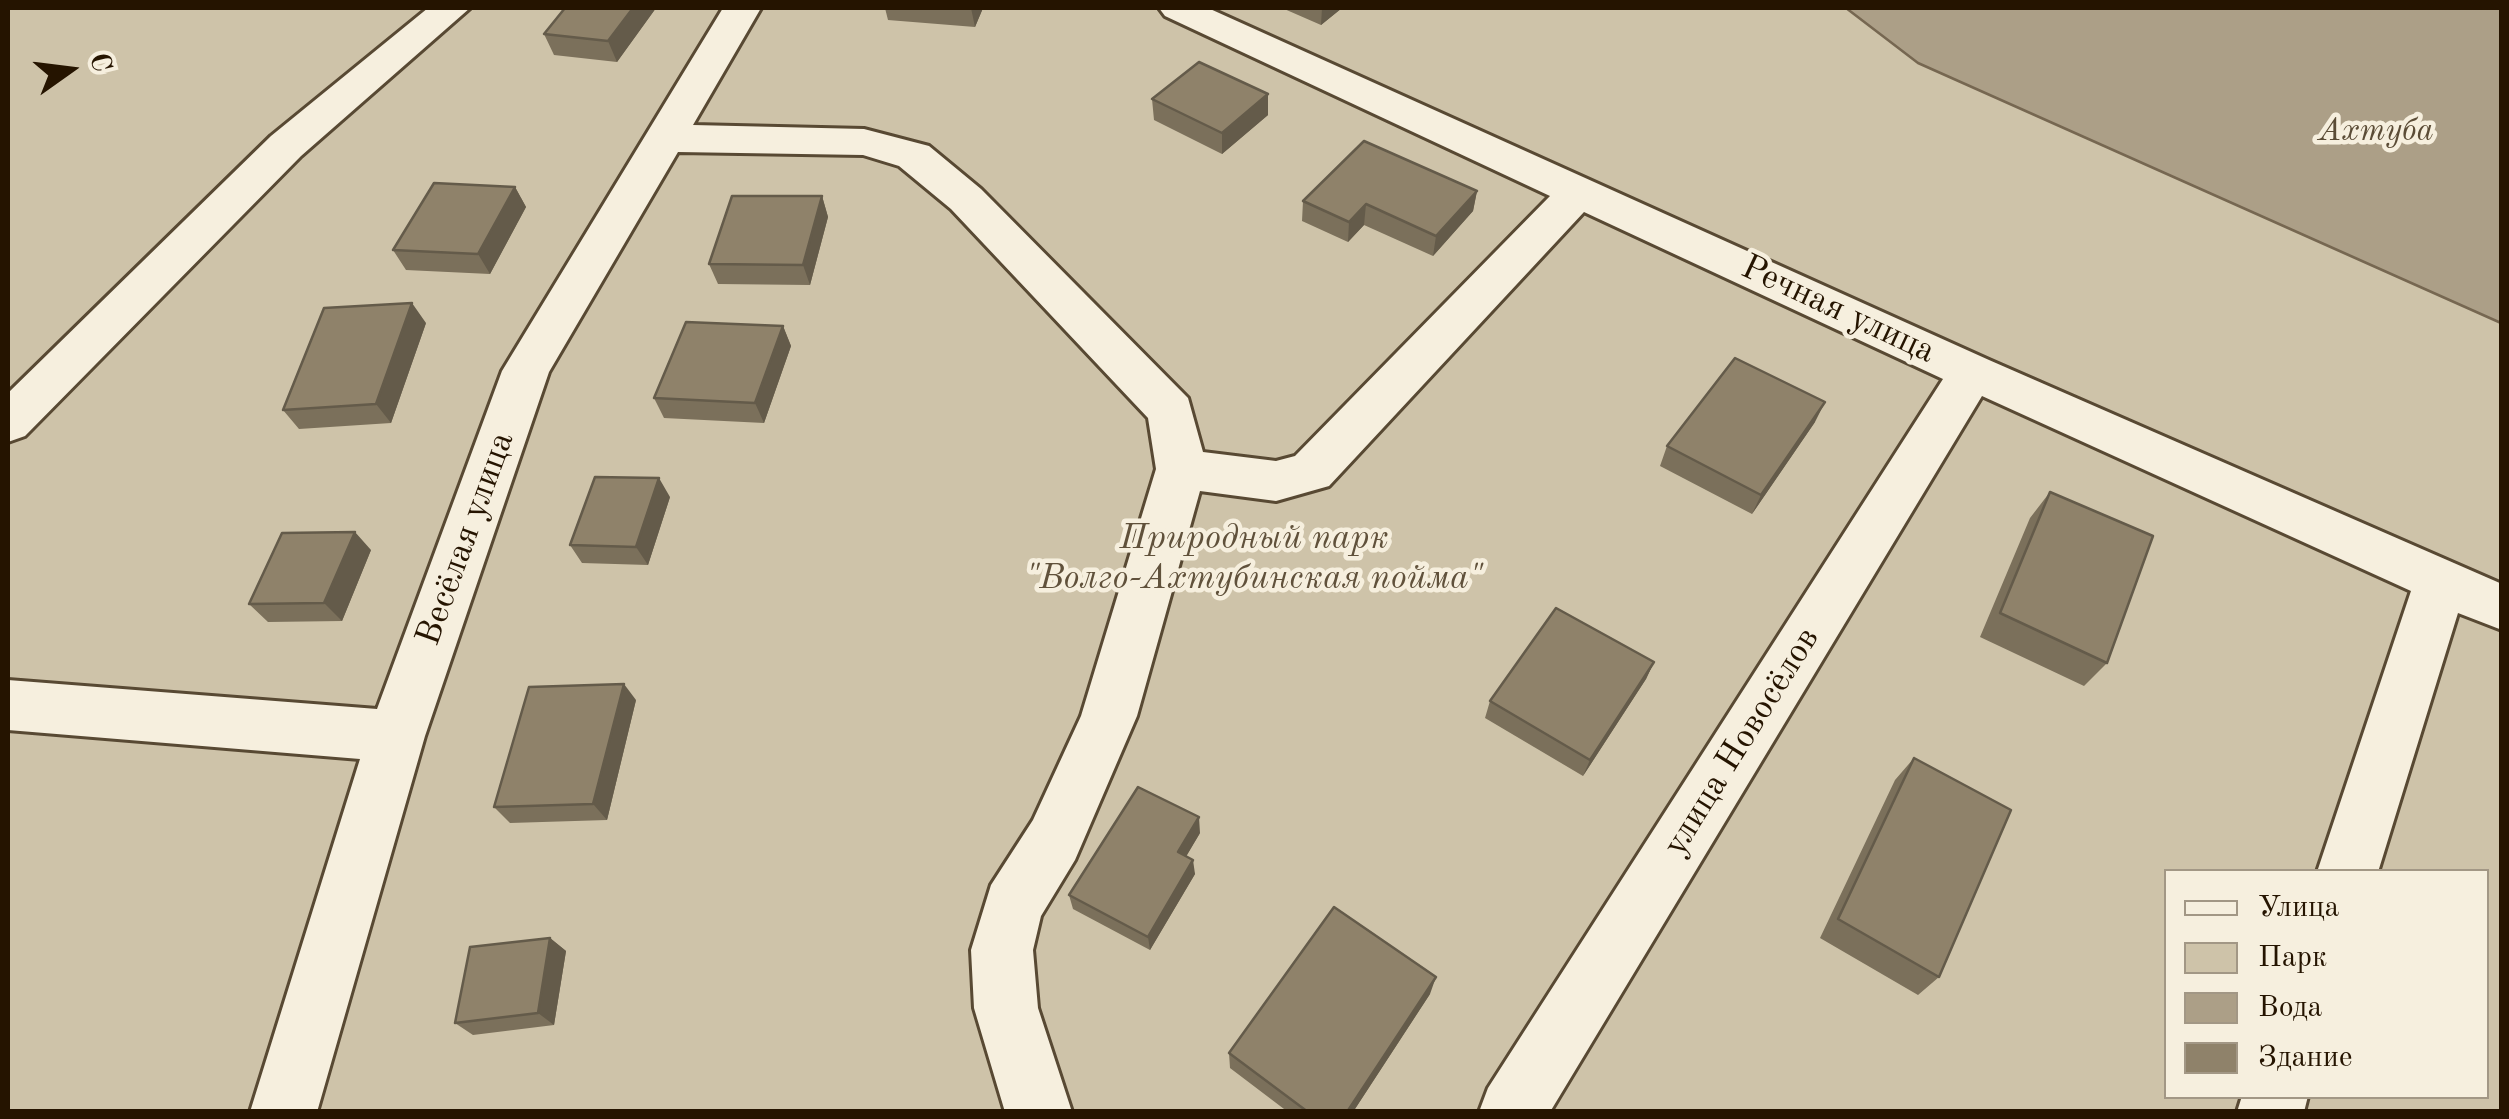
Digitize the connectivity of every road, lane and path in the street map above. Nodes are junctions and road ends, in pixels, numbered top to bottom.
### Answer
1 (452, 8) edge
2 (742, 8) edge
3 (1178, 8) edge
4 (664, 138) junction
5 (1580, 190) junction
6 (1972, 372) junction
7 (8, 423) edge
8 (1181, 468) junction
9 (2441, 582) junction
10 (2502, 608) edge
11 (8, 705) edge
12 (396, 736) junction
13 (2348, 869) edge
14 (283, 1112) edge
15 (1039, 1112) edge
16 (1512, 1112) edge

1 - 7 street
2 - 4 street, Весёлая улица
3 - 5 street, Речная улица
4 - 8 street
4 - 12 street, Весёлая улица
5 - 6 street, Речная улица
5 - 8 street
6 - 9 street, Речная улица
6 - 16 street, улица Новосёлов
8 - 15 street
9 - 10 street, Речная улица
9 - 13 street
11 - 12 street
12 - 14 street, Весёлая улица

